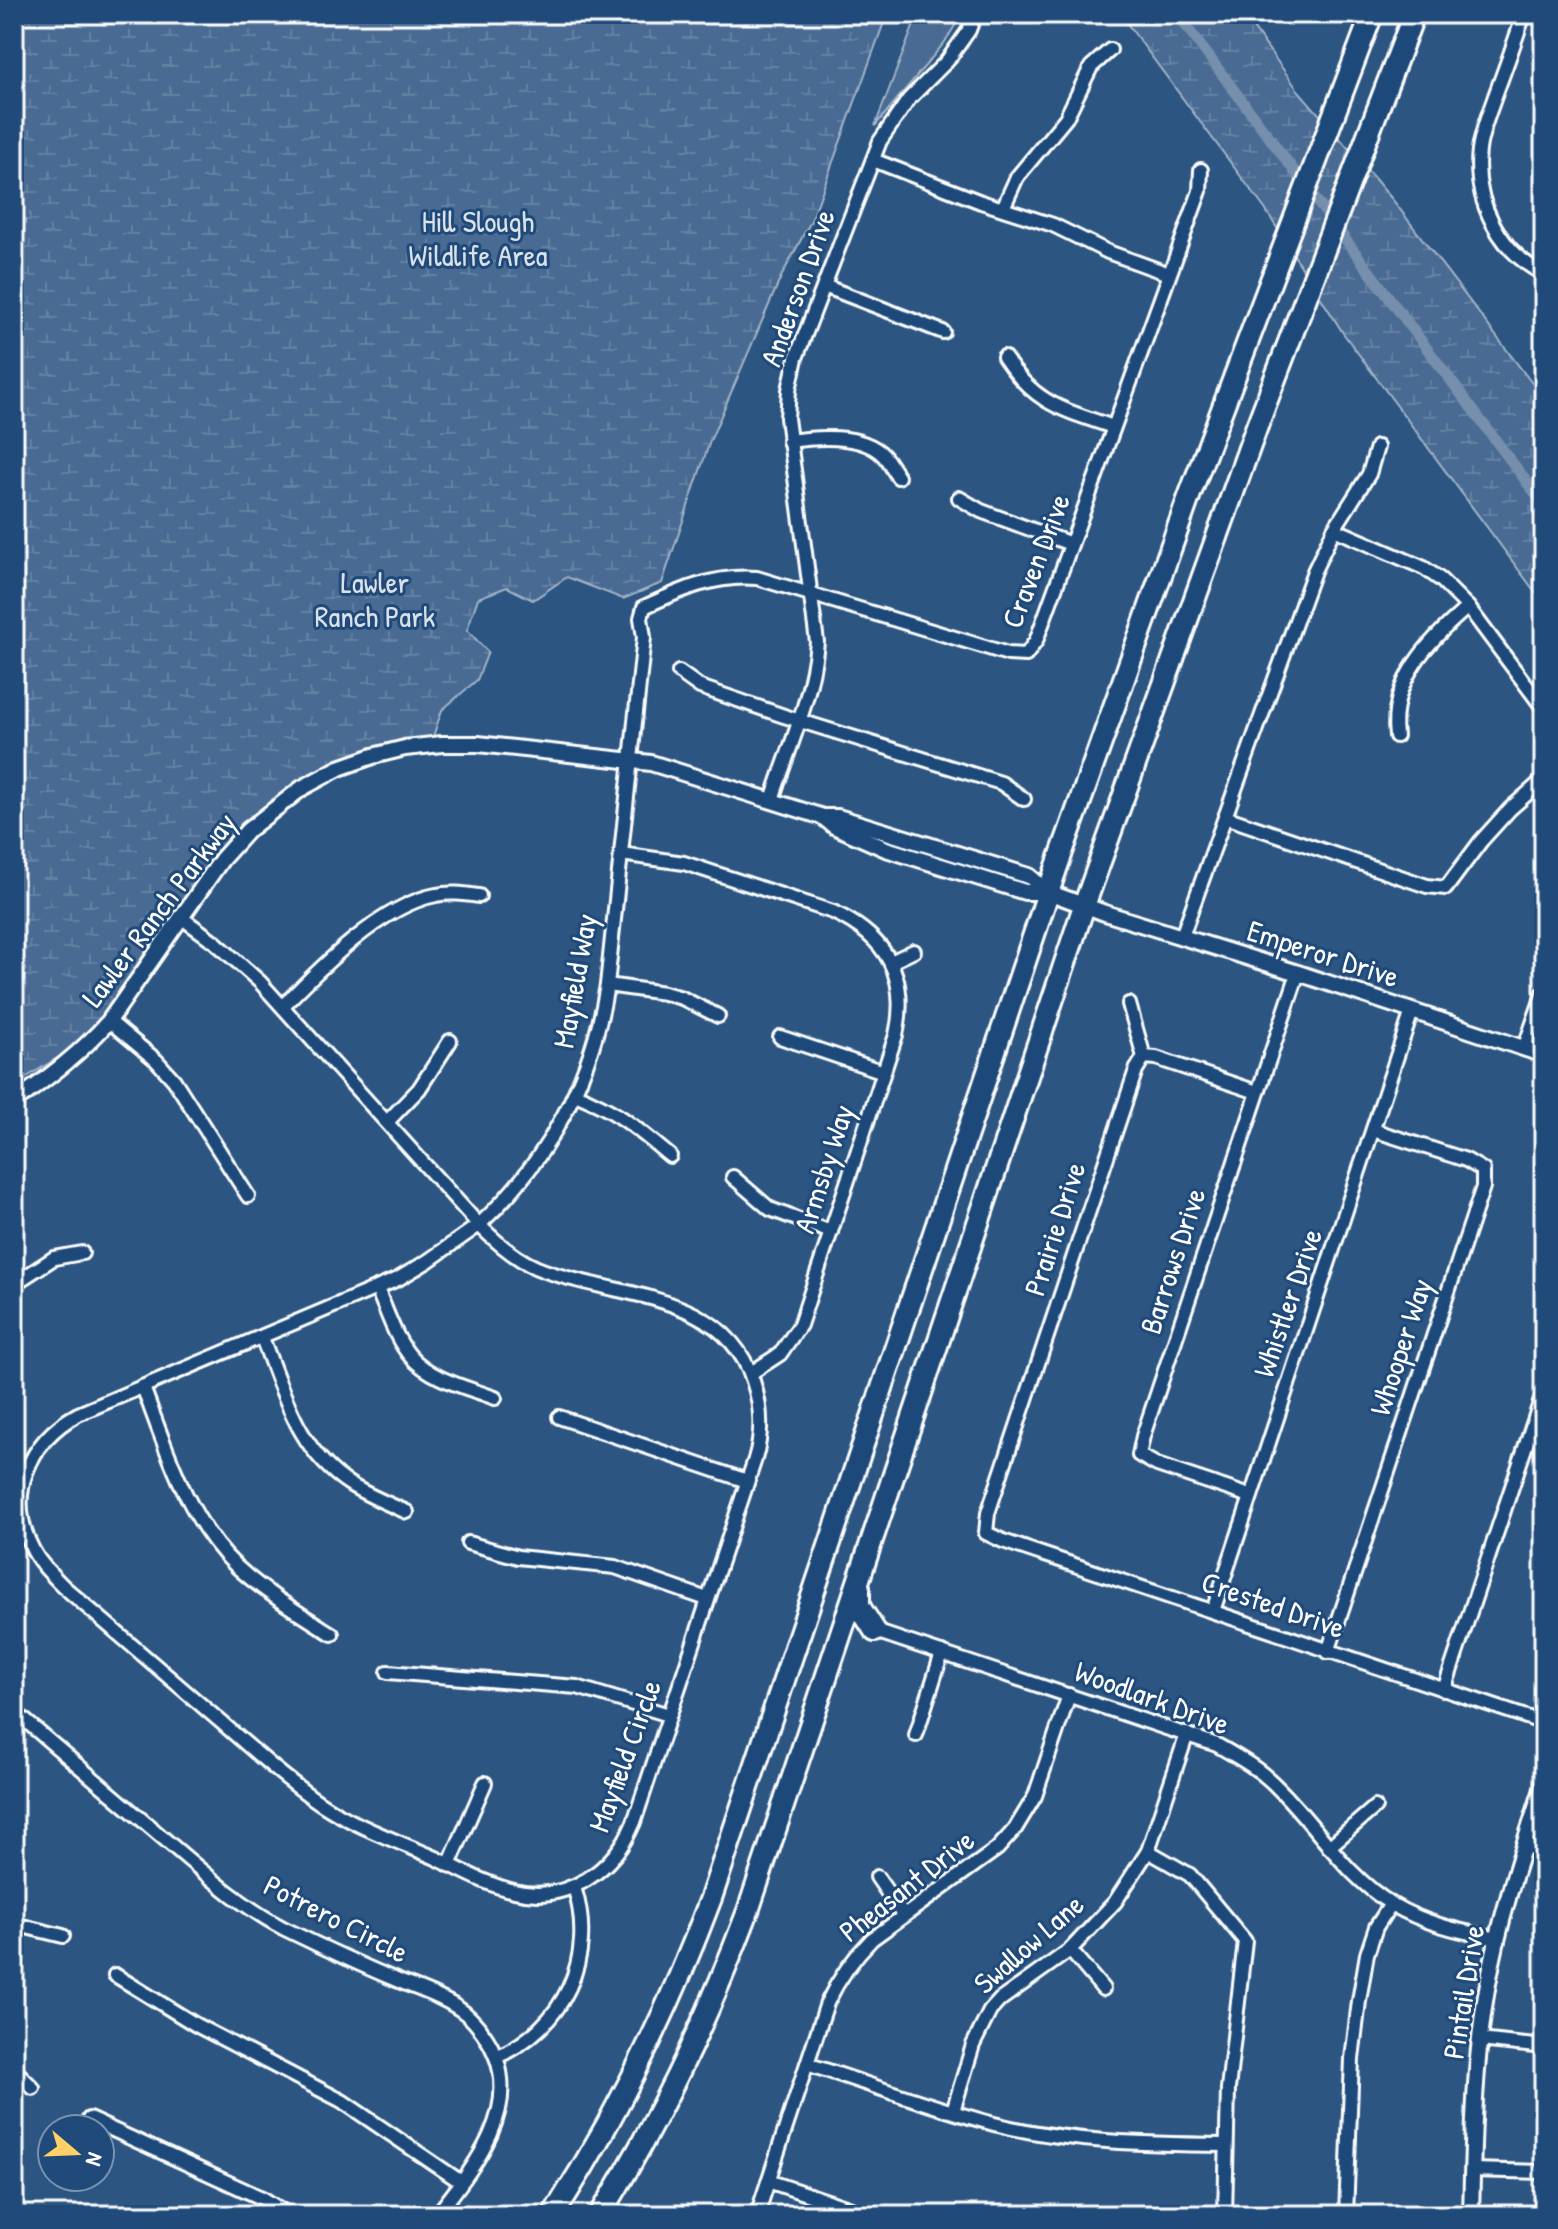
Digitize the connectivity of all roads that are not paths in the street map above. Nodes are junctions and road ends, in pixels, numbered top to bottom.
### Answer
1 (975, 14) edge
2 (1372, 14) edge
3 (1414, 14) edge
4 (1524, 14) edge
5 (1110, 50) dead end
6 (873, 160) junction
7 (1201, 170) dead end
8 (1003, 208) junction
9 (1169, 274) junction
10 (1544, 274) edge
11 (824, 286) junction
12 (943, 332) dead end
13 (1004, 357) dead end
14 (1113, 427) junction
15 (789, 441) junction
16 (1377, 447) dead end
17 (898, 477) dead end
18 (959, 498) dead end
19 (1334, 529) junction
20 (1071, 544) junction
21 (812, 594) junction
22 (1468, 607) junction
23 (679, 672) dead end
24 (1544, 709) edge
25 (799, 722) junction
26 (1396, 736) dead end
27 (630, 761) junction
28 (1544, 779) edge
29 (1024, 799) dead end
30 (772, 800) junction
31 (1225, 817) junction
32 (621, 854) junction
33 (1048, 892) junction
34 (479, 896) dead end
35 (1084, 906) junction
36 (182, 918) junction
37 (1182, 936) junction
38 (914, 951) dead end
39 (891, 962) junction
40 (1298, 973) junction
41 (607, 985) junction
42 (1544, 992) edge
43 (1129, 1004) dead end
44 (283, 1006) junction
45 (1412, 1011) junction
46 (718, 1016) dead end
47 (109, 1021) junction
48 (780, 1037) dead end
49 (450, 1041) dead end
50 (1524, 1049) junction
51 (1544, 1055) edge
52 (1144, 1057) junction
53 (884, 1072) junction
54 (1257, 1092) junction
55 (575, 1094) junction
56 (14, 1102) edge
57 (387, 1122) junction
58 (1373, 1130) junction
59 (670, 1156) dead end
60 (733, 1177) dead end
61 (248, 1196) dead end
62 (479, 1225) junction
63 (831, 1232) junction
64 (82, 1253) dead end
65 (14, 1284) edge
66 (377, 1289) junction
67 (262, 1338) junction
68 (751, 1373) junction
69 (143, 1387) junction
70 (1544, 1391) edge
71 (495, 1398) dead end
72 (559, 1417) dead end
73 (747, 1481) junction
74 (1250, 1496) junction
75 (18, 1511) edge
76 (407, 1512) dead end
77 (986, 1533) joint
78 (468, 1543) dead end
79 (859, 1578) junction
80 (707, 1599) junction
81 (1213, 1611) junction
82 (875, 1631) junction
83 (332, 1634) dead end
84 (1328, 1652) junction
85 (942, 1653) junction
86 (831, 1661) junction
87 (388, 1672) dead end
88 (1444, 1690) junction
89 (1069, 1695) junction
90 (14, 1711) edge
91 (669, 1715) junction
92 (1544, 1723) edge
93 (1187, 1734) junction
94 (916, 1735) dead end
95 (485, 1783) dead end
96 (1544, 1783) edge
97 (1375, 1807) dead end
98 (1523, 1845) junction
99 (1329, 1847) junction
100 (1148, 1851) junction
101 (1544, 1852) edge
102 (449, 1865) junction
103 (877, 1877) dead end
104 (574, 1887) junction
105 (1391, 1904) junction
106 (903, 1915) junction
107 (14, 1924) edge
108 (63, 1936) dead end
109 (1497, 1939) junction
110 (1070, 1950) junction
111 (115, 1975) dead end
112 (1103, 1989) dead end
113 (1480, 2040) junction
114 (1544, 2047) edge
115 (496, 2057) junction
116 (807, 2064) junction
117 (14, 2069) edge
118 (33, 2088) dead end
119 (953, 2111) junction
120 (116, 2131) edge
121 (1226, 2145) junction
122 (1472, 2170) junction
123 (1544, 2172) edge
124 (768, 2181) junction
125 (461, 2182) junction
126 (289, 2215) edge
127 (437, 2215) edge
128 (553, 2215) edge
129 (600, 2215) edge
130 (757, 2215) edge
131 (869, 2215) edge
132 (1225, 2215) edge
133 (1346, 2215) edge
134 (1471, 2215) edge

1 - 6 street, Anderson Drive
2 - 33 highway
3 - 35 highway
4 - 10 street
5 - 8 street
6 - 8 street
6 - 11 street, Anderson Drive
7 - 9 street, Craven Drive
8 - 9 street
9 - 14 street, Craven Drive
11 - 12 street
11 - 15 street, Anderson Drive
13 - 14 street
14 - 20 street, Craven Drive
15 - 17 street
15 - 21 street, Anderson Drive
16 - 19 street
18 - 20 street
19 - 22 street
19 - 31 street
20 - 21 street, Craven Drive
21 - 25 street, Anderson Drive
21 - 27 street, Mayfield Way
22 - 24 street
22 - 26 street
23 - 25 street
25 - 29 street
25 - 30 street, Anderson Drive
27 - 30 street, Lawler Ranch Parkway
27 - 32 street, Mayfield Way
27 - 36 street, Lawler Ranch Parkway
28 - 31 street
30 - 33 street, Lawler Ranch Parkway
31 - 37 street
32 - 39 street, Armsby Way
32 - 41 street, Mayfield Way
33 - 35 street, Lawler Ranch Parkway
33 - 128 highway
34 - 44 street
35 - 37 street, Emperor Drive
35 - 79 highway
36 - 44 street
36 - 47 street, Lawler Ranch Parkway
37 - 40 street, Emperor Drive
38 - 39 street
39 - 53 street, Armsby Way
40 - 45 street, Emperor Drive
40 - 54 street, Barrows Drive
41 - 46 street
41 - 55 street, Mayfield Way
42 - 50 street
43 - 52 street
44 - 57 street
45 - 50 street, Emperor Drive
45 - 58 street, Whistler Drive
47 - 56 street, Lawler Ranch Parkway
47 - 61 street
48 - 53 street
49 - 57 street
50 - 51 street, Emperor Drive
52 - 54 street
52 - 77 street, Prairie Drive
53 - 63 street, Armsby Way
54 - 74 street, Barrows Drive
55 - 59 street
55 - 62 street, Mayfield Way
57 - 62 street
58 - 74 street, Whistler Drive
58 - 84 street, Whooper Way
60 - 63 street
62 - 66 street, Mayfield Circle
62 - 68 street, Mayfield Circle
63 - 68 street, Armsby Way
64 - 65 street
66 - 67 street, Mayfield Circle
66 - 71 street
67 - 69 street, Mayfield Circle
67 - 76 street
68 - 73 street, Mayfield Circle
69 - 75 street, Mayfield Circle
69 - 83 street
70 - 88 street
72 - 73 street
73 - 80 street, Mayfield Circle
74 - 81 street, Whistler Drive
75 - 102 street, Mayfield Circle
77 - 81 street, Crested Drive
78 - 80 street
79 - 82 highway
79 - 86 highway
80 - 91 street, Mayfield Circle
81 - 84 street, Crested Drive
82 - 85 street, Woodlark Drive
82 - 86 highway
84 - 88 street, Crested Drive
85 - 89 street, Woodlark Drive
85 - 94 street
86 - 129 highway
87 - 91 street
88 - 92 street, Crested Drive
89 - 93 street, Woodlark Drive
89 - 106 street, Pheasant Drive
90 - 115 street, Potrero Circle
91 - 104 street, Mayfield Circle
93 - 99 street, Woodlark Drive
93 - 100 street, Swallow Lane
95 - 102 street
96 - 98 street, Pintail Drive
97 - 99 street
98 - 101 street
98 - 109 street, Pintail Drive
99 - 105 street, Woodlark Drive
100 - 110 street, Swallow Lane
100 - 121 street
102 - 104 street, Mayfield Circle
103 - 106 street
104 - 115 street
105 - 109 street, Woodlark Drive
105 - 133 street
106 - 116 street, Pheasant Drive
107 - 108 street
109 - 113 street, Pintail Drive
110 - 112 street
110 - 119 street, Swallow Lane
111 - 125 street
113 - 114 street
113 - 122 street, Pintail Drive
115 - 125 street, Potrero Circle
116 - 119 street
116 - 124 street, Pheasant Drive
117 - 118 street
119 - 121 street
120 - 126 street
121 - 132 street
122 - 123 street
122 - 134 street, Pintail Drive
124 - 130 street, Pheasant Drive
124 - 131 street
125 - 127 street, Potrero Circle

